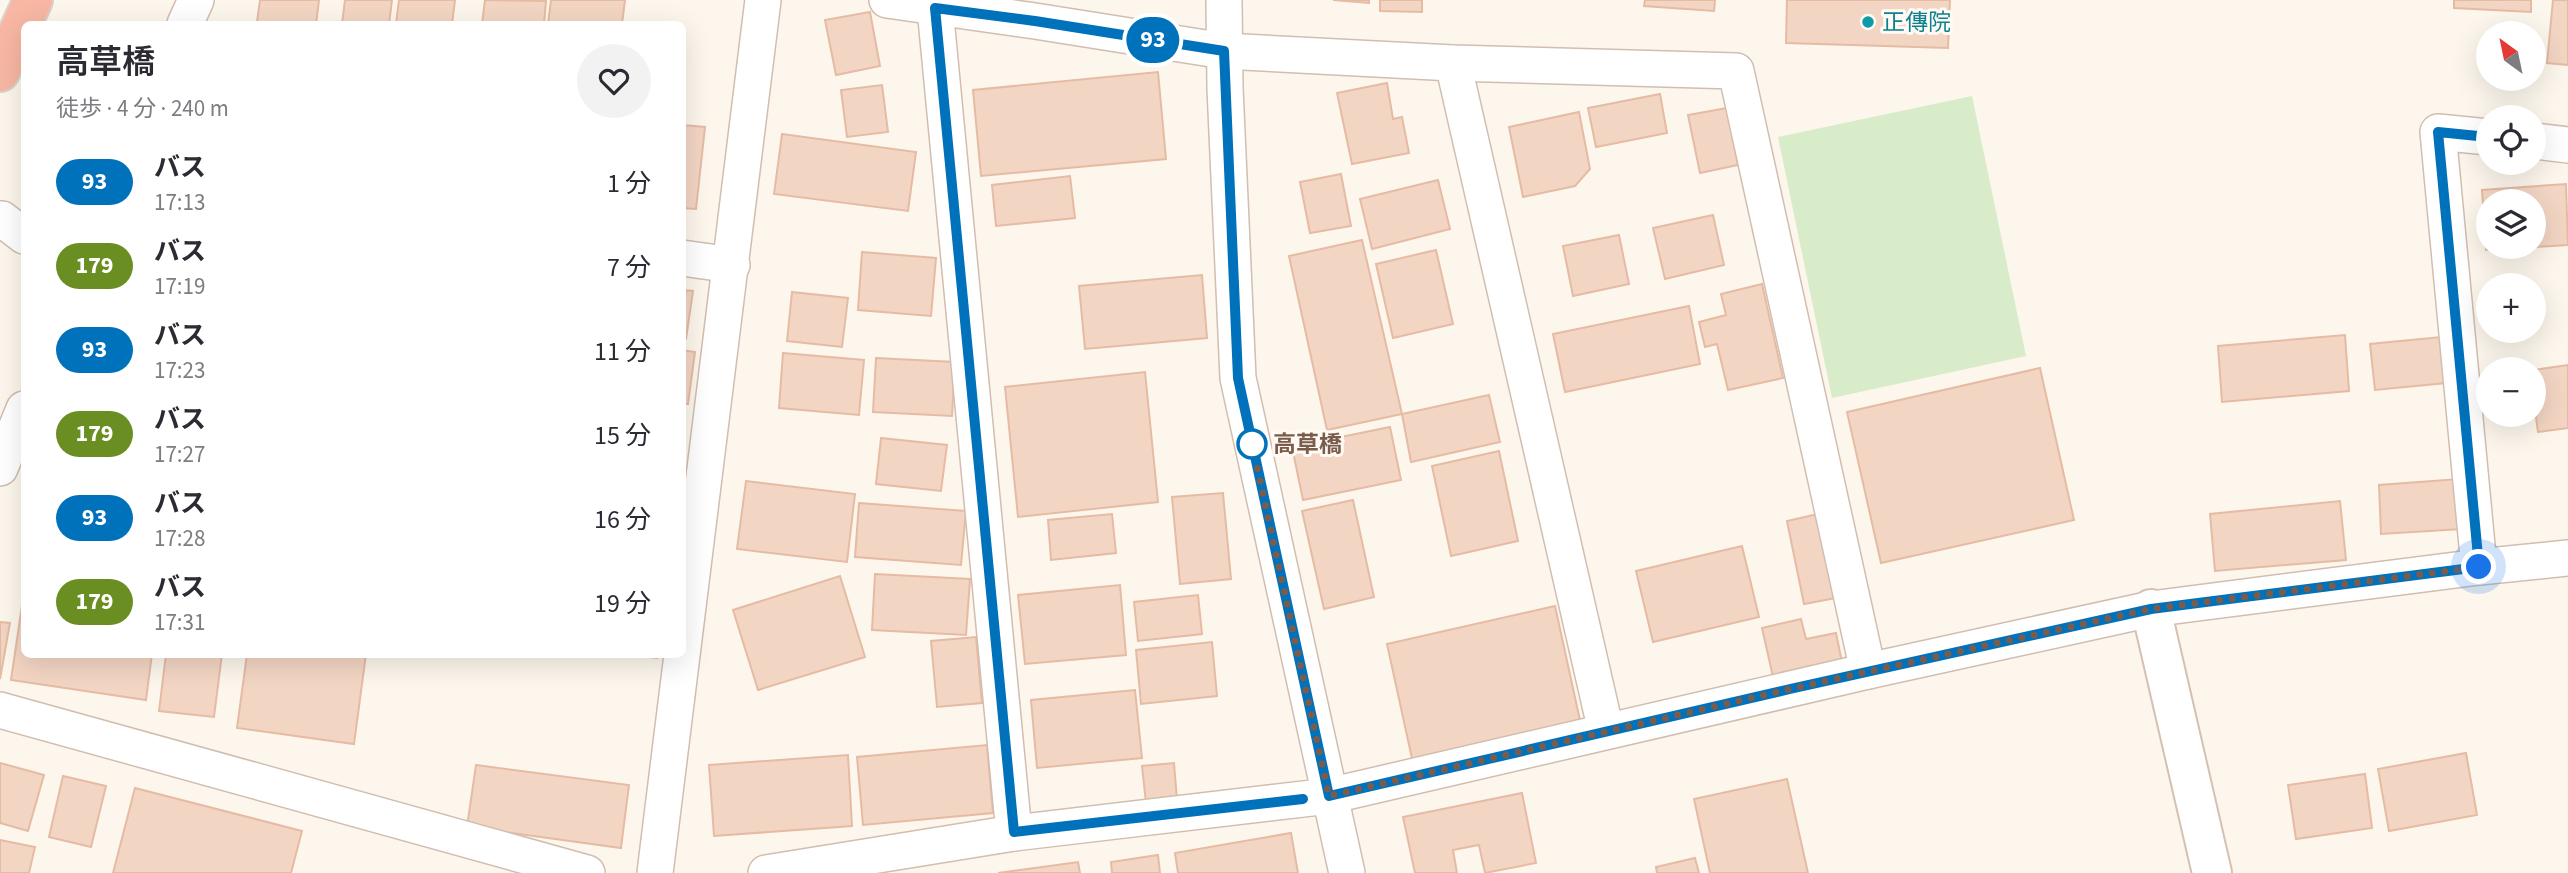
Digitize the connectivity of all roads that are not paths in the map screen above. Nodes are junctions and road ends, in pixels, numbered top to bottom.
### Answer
1 (33, 0) edge
2 (196, 0) edge
3 (763, 0) edge
4 (887, 0) edge
5 (1224, 0) edge
6 (935, 8) junction
7 (23, 21) edge
8 (186, 21) edge
9 (21, 26) edge
10 (1224, 51) junction
11 (1453, 62) junction
12 (0, 72) edge
13 (2476, 136) edge
14 (2546, 142) edge
15 (2568, 145) edge
16 (686, 259) edge
17 (732, 265) junction
18 (21, 420) edge
19 (11, 455) edge
20 (2568, 558) edge
21 (689, 562) edge
22 (2479, 567) junction
23 (686, 589) edge
24 (2151, 609) junction
25 (679, 658) edge
26 (1868, 671) junction
27 (0, 710) edge
28 (1606, 731) junction
29 (1329, 796) junction
30 (1014, 832) junction
31 (587, 873) edge
32 (655, 873) edge
33 (766, 873) edge
34 (1348, 873) edge
35 (2212, 873) edge

1 - 7 highway
2 - 8 street
3 - 17 street
4 - 6 street
5 - 10 street
6 - 10 street
6 - 30 street
9 - 12 highway
10 - 11 street
10 - 29 street
11 - 26 street
11 - 28 street
13 - 22 street
14 - 15 street
16 - 17 street
17 - 21 street
18 - 19 street
20 - 22 street
21 - 23 street
22 - 24 street
24 - 26 street
24 - 35 street
25 - 32 street
26 - 28 street
27 - 31 street
28 - 29 street
29 - 30 street
29 - 34 street
30 - 33 street

